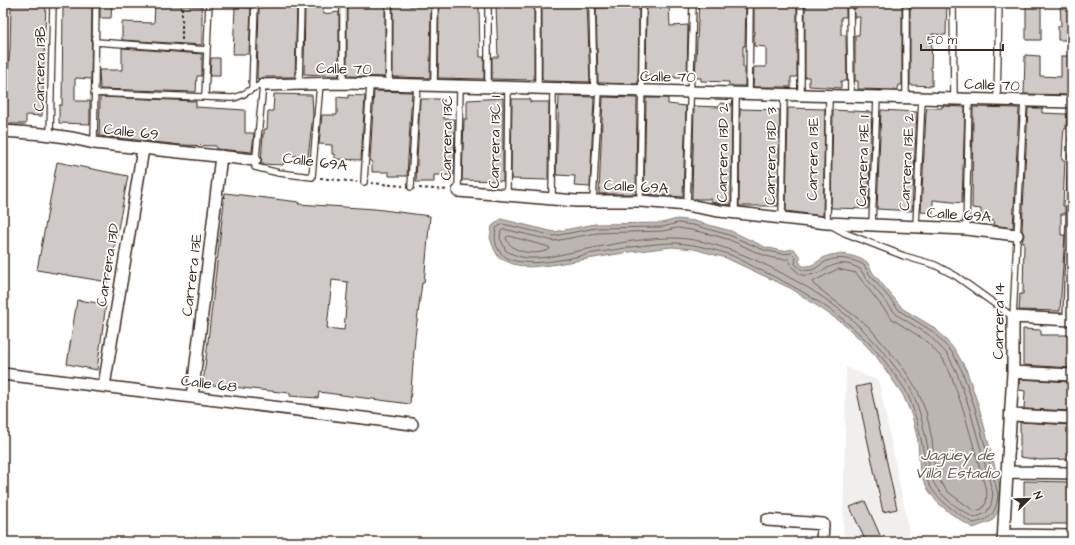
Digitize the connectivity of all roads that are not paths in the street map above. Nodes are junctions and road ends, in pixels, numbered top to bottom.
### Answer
1 (53, 3) edge
2 (96, 3) edge
3 (209, 3) edge
4 (255, 3) edge
5 (302, 3) edge
6 (343, 3) edge
7 (389, 3) edge
8 (435, 3) edge
9 (488, 3) edge
10 (538, 3) edge
11 (592, 3) edge
12 (643, 3) edge
13 (693, 3) edge
14 (750, 3) edge
15 (801, 3) edge
16 (850, 3) edge
17 (906, 3) edge
18 (953, 3) edge
19 (999, 3) edge
20 (96, 42) junction
21 (207, 50) junction
22 (342, 83) junction
23 (264, 84) junction
24 (299, 84) junction
25 (320, 84) junction
26 (370, 84) junction
27 (388, 85) junction
28 (417, 85) junction
29 (434, 86) junction
30 (460, 86) junction
31 (488, 87) junction
32 (252, 88) junction
33 (508, 88) junction
34 (538, 88) junction
35 (553, 89) junction
36 (596, 90) junction
37 (642, 91) junction
38 (692, 92) junction
39 (94, 93) junction
40 (736, 94) junction
41 (749, 94) junction
42 (784, 95) junction
43 (801, 95) junction
44 (829, 96) junction
45 (851, 96) junction
46 (205, 97) junction
47 (877, 97) junction
48 (906, 98) junction
49 (922, 98) junction
50 (954, 99) junction
51 (969, 100) junction
52 (997, 100) junction
53 (1024, 102) junction
54 (1072, 102) edge
55 (3, 131) edge
56 (50, 135) junction
57 (1072, 137) edge
58 (94, 143) junction
59 (143, 149) junction
60 (221, 156) junction
61 (255, 163) junction
62 (364, 182) road end
63 (411, 187) road end
64 (458, 191) joint
65 (506, 196) junction
66 (552, 200) junction
67 (593, 201) junction
68 (640, 201) junction
69 (687, 205) junction
70 (735, 213) junction
71 (782, 218) junction
72 (827, 223) junction
73 (872, 225) junction
74 (916, 226) junction
75 (966, 229) junction
76 (1017, 235) junction
77 (1013, 317) junction
78 (1069, 320) edge
79 (1013, 372) junction
80 (3, 374) edge
81 (1072, 374) edge
82 (104, 386) junction
83 (192, 397) junction
84 (1011, 415) junction
85 (1072, 418) edge
86 (412, 424) dead end
87 (1008, 472) junction
88 (1072, 473) edge
89 (766, 520) dead end
90 (1072, 536) edge
91 (1003, 538) edge
92 (822, 542) edge

1 - 56 lane, Carrera 13B
2 - 20 lane
3 - 21 lane
4 - 32 lane
5 - 24 lane
6 - 22 lane
7 - 27 lane
8 - 29 lane, Carrera 13C
9 - 31 lane
10 - 34 lane
11 - 36 lane
12 - 37 lane
13 - 38 lane
14 - 41 lane
15 - 43 lane
16 - 45 lane
17 - 48 lane
18 - 50 lane
19 - 52 lane
20 - 21 lane
20 - 39 lane
21 - 46 lane
22 - 25 street, Calle 70
22 - 26 street, Calle 70
23 - 24 street, Calle 70
23 - 32 lane
23 - 61 lane
24 - 25 street, Calle 70
25 - 61 lane, Calle 69A
26 - 27 street, Calle 70
26 - 62 lane
27 - 28 street, Calle 70
28 - 29 street, Calle 70
28 - 63 lane
29 - 30 street, Calle 70
30 - 31 street, Calle 70
30 - 64 lane, Carrera 13C
31 - 33 street, Calle 70
32 - 46 lane
33 - 34 street, Calle 70
33 - 65 lane, Carrera 13C 1
34 - 35 street, Calle 70
35 - 36 street, Calle 70
35 - 66 lane
36 - 37 street, Calle 70
36 - 67 lane
37 - 38 street, Calle 70
37 - 68 lane
38 - 40 street, Calle 70
38 - 69 lane
39 - 46 lane
39 - 58 lane
40 - 41 street, Calle 70
40 - 70 lane, Carrera 13D 2
41 - 42 street, Calle 70
42 - 43 street, Calle 70
42 - 71 lane, Carrera 13D 3
43 - 44 street, Calle 70
44 - 45 street, Calle 70
44 - 72 lane, Carrera 13E
45 - 47 street, Calle 70
47 - 48 street, Calle 70
47 - 73 lane, Carrera 13E 1
48 - 49 street, Calle 70
49 - 50 street, Calle 70
49 - 74 lane, Carrera 13E 2
50 - 51 street, Calle 70
51 - 52 street, Calle 70
51 - 75 lane
52 - 53 street, Calle 70
53 - 54 street, Calle 70
53 - 76 lane, Carrera 14
55 - 56 street, Calle 69
56 - 58 street, Calle 69
57 - 78 lane
58 - 59 street, Calle 69
59 - 60 street, Calle 69
59 - 82 street, Carrera 13D
60 - 61 street, Calle 69
60 - 83 street, Carrera 13E
64 - 65 street, Calle 69A
65 - 66 street, Calle 69A
66 - 67 street, Calle 69A
67 - 68 street, Calle 69A
68 - 69 street, Calle 69A
69 - 70 street, Calle 69A
70 - 71 street, Calle 69A
71 - 72 street, Calle 69A
72 - 73 street, Calle 69A
72 - 77 lane
73 - 74 street, Calle 69A
74 - 75 street, Calle 69A
75 - 76 street, Calle 69A
76 - 77 lane, Carrera 14
77 - 78 street
77 - 79 street, Carrera 14
79 - 81 street
79 - 84 street, Carrera 14
80 - 82 street, Calle 68
82 - 83 street, Calle 68
83 - 86 street, Calle 68
84 - 85 street
84 - 87 street, Carrera 14
87 - 88 street
87 - 91 street, Carrera 14
89 - 92 street
90 - 91 street

